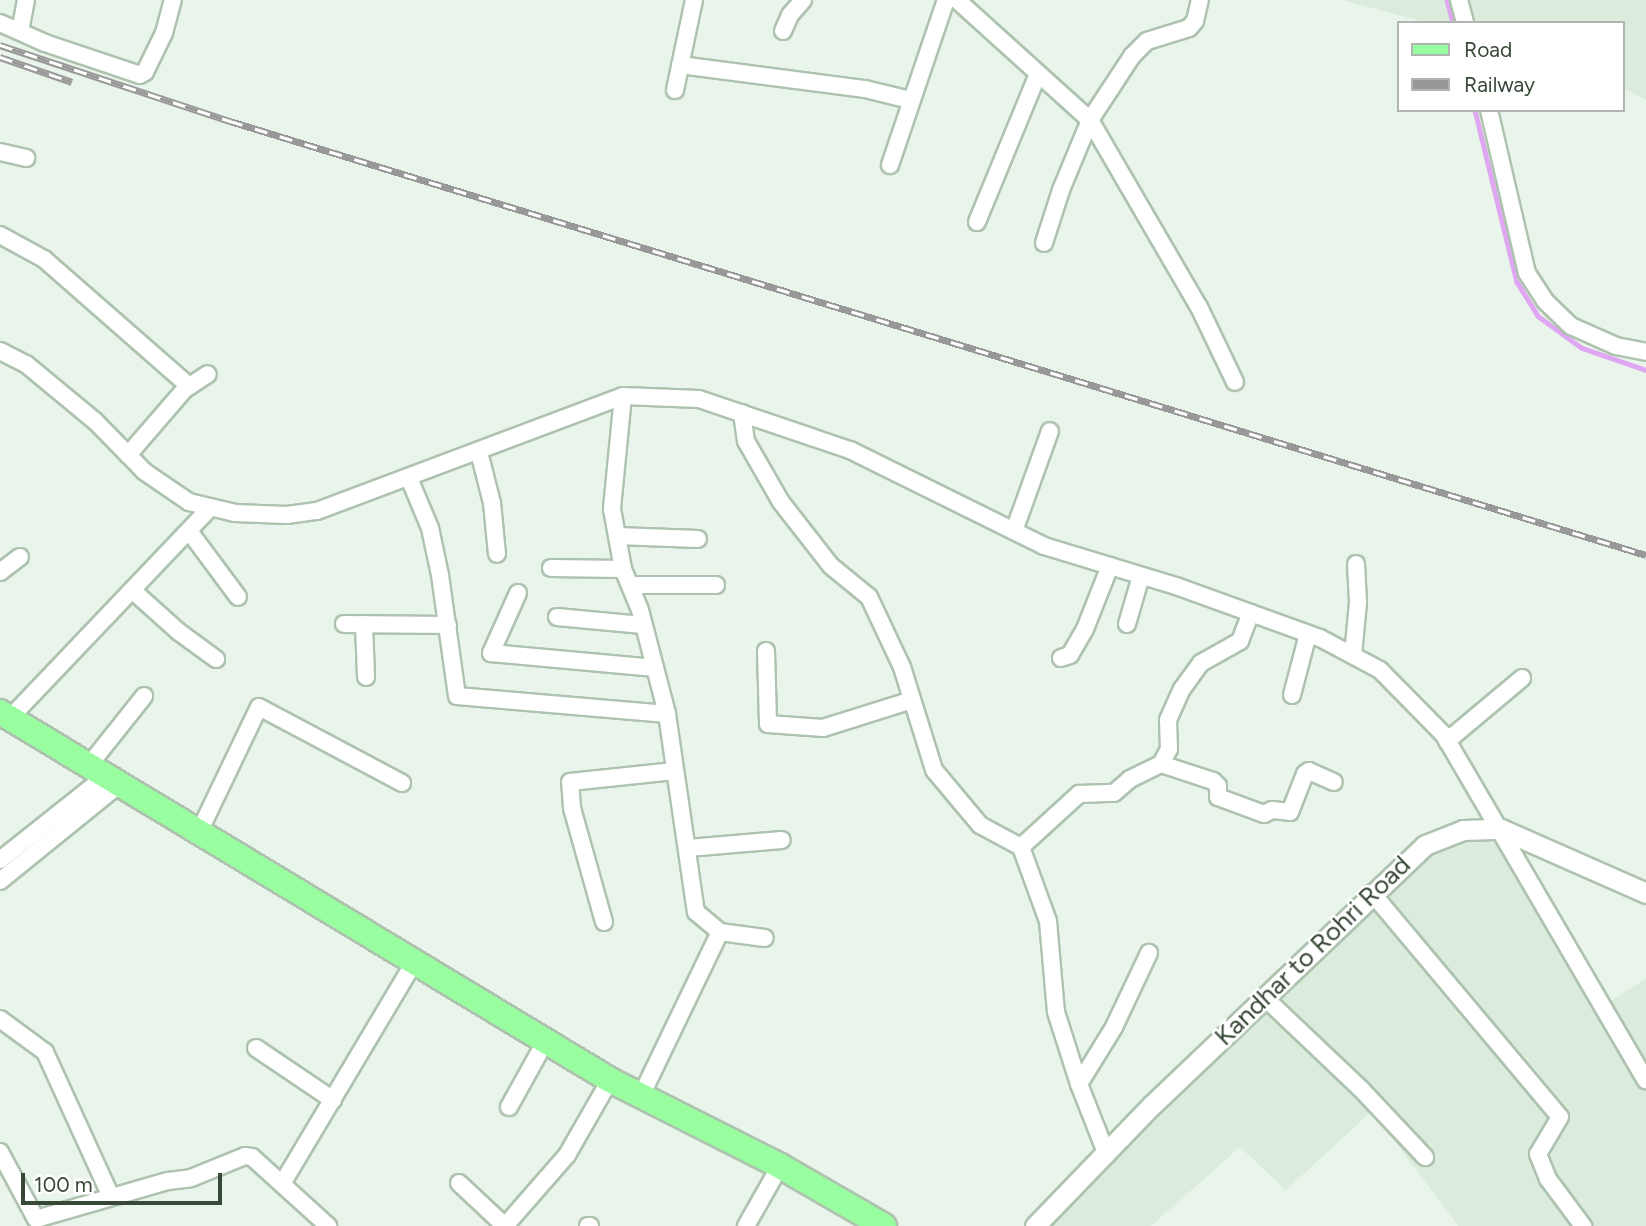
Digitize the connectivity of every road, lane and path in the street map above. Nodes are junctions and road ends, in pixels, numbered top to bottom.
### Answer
1 (26, 0) edge
2 (173, 0) edge
3 (694, 0) edge
4 (803, 0) edge
5 (946, 0) edge
6 (957, 0) edge
7 (1200, 0) edge
8 (1459, 0) edge
9 (1464, 21) edge
10 (0, 23) edge
11 (19, 31) junction
12 (783, 31) dead end
13 (680, 65) junction
14 (1038, 74) junction
15 (675, 90) dead end
16 (910, 100) junction
17 (1489, 112) edge
18 (1090, 120) junction
19 (0, 152) edge
20 (26, 158) dead end
21 (890, 165) dead end
22 (977, 222) dead end
23 (0, 235) edge
24 (1044, 243) dead end
25 (0, 351) edge
26 (1646, 352) edge
27 (208, 374) dead end
28 (1235, 382) dead end
29 (189, 386) junction
30 (623, 396) junction
31 (741, 413) junction
32 (1050, 431) dead end
33 (479, 452) junction
34 (128, 455) junction
35 (409, 478) junction
36 (211, 507) junction
37 (189, 531) junction
38 (1014, 531) junction
39 (617, 536) junction
40 (698, 539) dead end
41 (497, 554) dead end
42 (20, 557) dead end
43 (1356, 564) dead end
44 (1110, 566) junction
45 (551, 568) dead end
46 (623, 569) junction
47 (0, 572) edge
48 (1141, 576) junction
49 (630, 585) junction
50 (716, 585) dead end
51 (132, 590) junction
52 (518, 593) dead end
53 (238, 597) dead end
54 (1251, 613) junction
55 (557, 617) dead end
56 (344, 624) dead end
57 (364, 624) junction
58 (1127, 624) dead end
59 (448, 625) junction
60 (643, 625) junction
61 (1308, 634) junction
62 (766, 651) dead end
63 (1353, 655) junction
64 (1061, 658) dead end
65 (216, 659) dead end
66 (655, 668) junction
67 (366, 677) dead end
68 (1522, 678) dead end
69 (1292, 695) dead end
70 (145, 696) dead end
71 (912, 700) junction
72 (667, 714) junction
73 (5, 715) edge
74 (1447, 741) junction
75 (1161, 764) junction
76 (674, 771) junction
77 (106, 774) junction
78 (1334, 782) dead end
79 (402, 783) dead end
80 (1501, 829) junction
81 (200, 830) junction
82 (782, 840) dead end
83 (1021, 847) junction
84 (688, 848) junction
85 (0, 860) edge
86 (0, 881) edge
87 (1372, 893) junction
88 (1646, 893) edge
89 (604, 922) dead end
90 (720, 932) junction
91 (765, 938) dead end
92 (1149, 953) dead end
93 (414, 963) junction
94 (1264, 997) junction
95 (0, 1020) edge
96 (545, 1042) junction
97 (256, 1048) dead end
98 (610, 1080) junction
99 (1646, 1080) edge
100 (1079, 1084) junction
101 (641, 1096) junction
102 (333, 1100) junction
103 (509, 1107) dead end
104 (0, 1152) edge
105 (1107, 1155) junction
106 (1425, 1157) dead end
107 (780, 1166) junction
108 (282, 1184) junction
109 (459, 1184) dead end
110 (111, 1198) junction
111 (328, 1226) edge
112 (746, 1226) edge
113 (884, 1226) edge
114 (1035, 1226) edge
115 (1583, 1226) edge

1 - 11 street
2 - 11 street
3 - 13 street
4 - 12 street
5 - 16 street
6 - 14 street
7 - 18 street
8 - 9 street
10 - 11 street
13 - 15 street
13 - 16 street
14 - 18 street
14 - 22 street
16 - 21 street
17 - 26 street
18 - 24 street
18 - 28 street
19 - 20 street
23 - 29 street
25 - 34 street
27 - 29 street
29 - 34 street
30 - 31 street
30 - 33 street
30 - 39 street
31 - 38 street
31 - 71 street
32 - 38 street
33 - 35 street
33 - 41 street
34 - 36 street
35 - 36 street
35 - 59 street
36 - 37 street
37 - 51 street
37 - 53 street
38 - 44 street
39 - 40 street
39 - 46 street
42 - 47 street
43 - 63 street
44 - 48 street
44 - 64 street
45 - 46 street
46 - 49 street
48 - 54 street
48 - 58 street
49 - 50 street
49 - 60 street
51 - 65 street
51 - 73 street
52 - 66 street
54 - 61 street
54 - 75 street
55 - 60 street
56 - 57 street
57 - 59 street
57 - 67 street
59 - 72 street
60 - 66 street
61 - 63 street
61 - 69 street
62 - 71 street
63 - 74 street
66 - 72 street
68 - 74 street
70 - 77 street
71 - 83 street
72 - 76 street
73 - 77 main road
74 - 80 street
75 - 78 street
75 - 83 street
76 - 84 street
76 - 89 street
77 - 81 main road
77 - 85 street
77 - 86 street
79 - 81 street
80 - 87 street, Kandhar to Rohri Road
80 - 88 street, Kandhar to Rohri Road
80 - 99 street
81 - 93 main road
82 - 84 street
83 - 100 street
84 - 90 street
87 - 94 street, Kandhar to Rohri Road
87 - 115 street
90 - 91 street
90 - 101 street
92 - 100 street
93 - 96 main road
93 - 102 street
94 - 105 street, Kandhar to Rohri Road
94 - 106 street
95 - 110 street
96 - 98 main road
96 - 103 street
97 - 102 street
98 - 101 main road
98 - 109 street
100 - 105 street
101 - 107 main road
102 - 108 street
104 - 110 street
105 - 114 street, Kandhar to Rohri Road
107 - 112 street
107 - 113 main road
108 - 110 street
108 - 111 street

